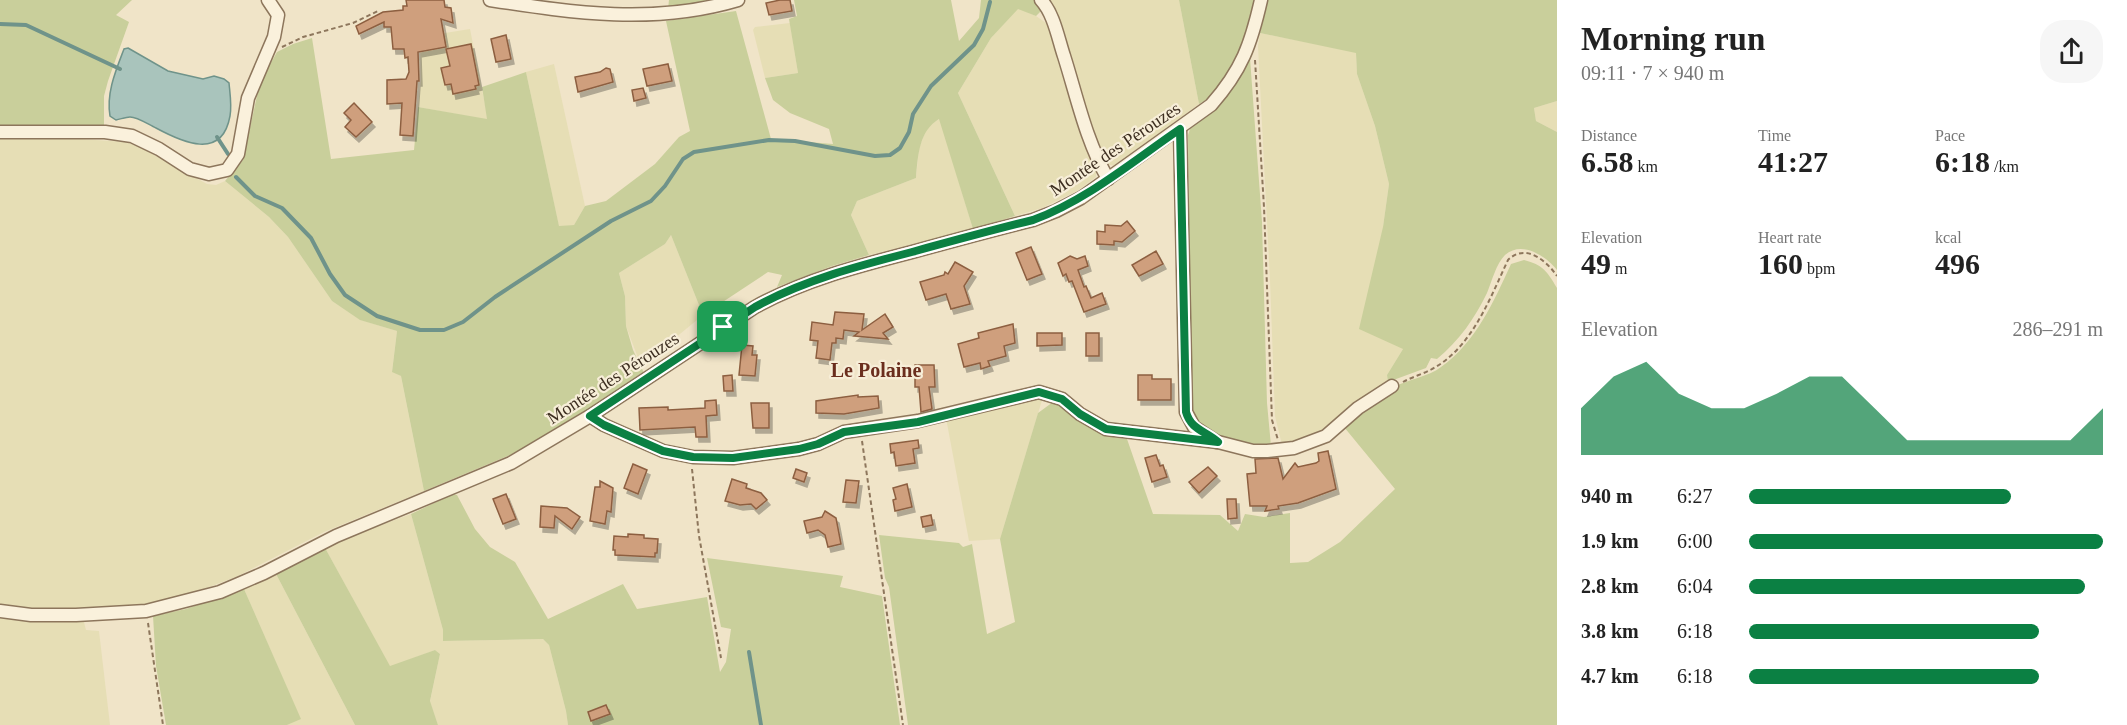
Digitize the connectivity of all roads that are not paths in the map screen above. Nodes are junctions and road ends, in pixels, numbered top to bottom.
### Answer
1 (268, 0) edge
2 (490, 0) edge
3 (738, 0) edge
4 (1041, 0) edge
5 (1261, 0) edge
6 (1180, 129) junction
7 (0, 132) edge
8 (1108, 178) junction
9 (1392, 386) road end
10 (590, 416) junction
11 (1218, 442) junction
12 (0, 611) edge

1 - 7 street
2 - 3 street
4 - 8 street
5 - 6 street, Montée des Pérouzes
6 - 8 street, Montée des Pérouzes
6 - 11 street
8 - 10 street, Montée des Pérouzes
9 - 11 street
10 - 11 street
10 - 12 street, Montée des Pérouzes

